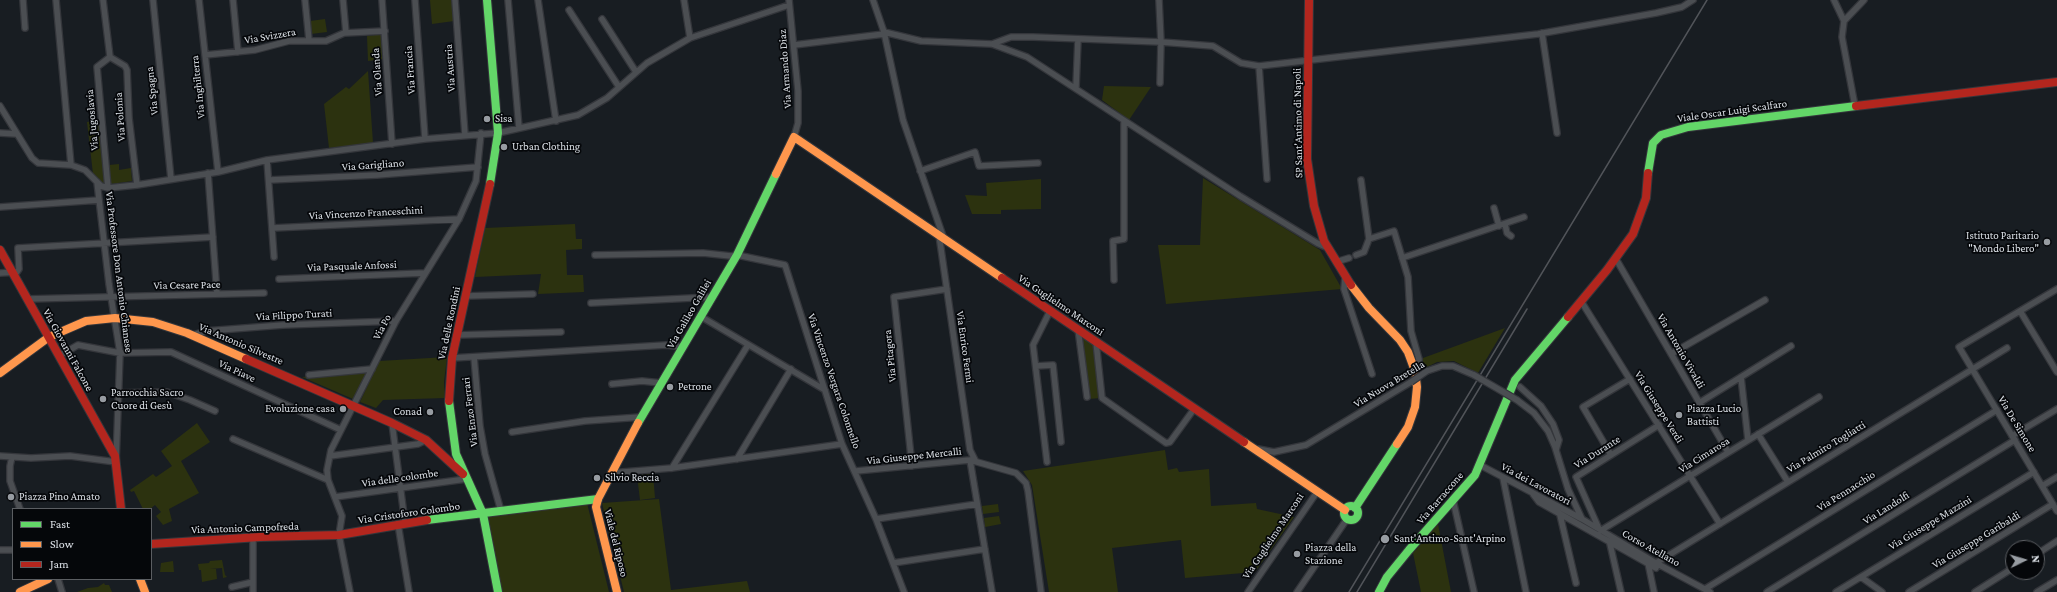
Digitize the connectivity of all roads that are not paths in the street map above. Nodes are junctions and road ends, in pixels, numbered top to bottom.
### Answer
1 (23, 0) edge
2 (56, 0) edge
3 (103, 0) edge
4 (153, 0) edge
5 (199, 0) edge
6 (233, 0) edge
7 (305, 0) edge
8 (343, 0) edge
9 (382, 0) edge
10 (415, 0) edge
11 (455, 0) edge
12 (487, 0) edge
13 (508, 0) edge
14 (538, 0) edge
15 (684, 0) edge
16 (873, 0) edge
17 (1159, 0) edge
18 (1309, 0) edge
19 (1693, 0) edge
20 (1834, 0) edge
21 (1864, 0) edge
22 (789, 2) edge
23 (569, 10) dead end
24 (602, 19) dead end
25 (1844, 21) junction
26 (25, 28) dead end
27 (385, 31) junction
28 (346, 33) junction
29 (884, 33) junction
30 (1542, 33) junction
31 (690, 38) junction
32 (1078, 39) junction
33 (309, 40) junction
34 (1161, 42) junction
35 (992, 44) junction
36 (794, 45) junction
37 (238, 52) junction
38 (204, 55) junction
39 (110, 57) junction
40 (1308, 59) junction
41 (1259, 66) junction
42 (636, 72) junction
43 (2057, 82) edge
44 (1160, 83) dead end
45 (619, 87) junction
46 (1076, 87) junction
47 (0, 106) edge
48 (1855, 106) junction
49 (556, 121) junction
50 (1124, 121) junction
51 (519, 128) junction
52 (0, 133) edge
53 (482, 133) junction
54 (498, 133) junction
55 (1557, 133) dead end
56 (17, 134) junction
57 (465, 135) junction
58 (794, 137) junction
59 (425, 139) junction
60 (392, 144) junction
61 (267, 160) junction
62 (1038, 163) dead end
63 (71, 165) junction
64 (478, 167) junction
65 (920, 171) junction
66 (218, 172) junction
67 (208, 173) junction
68 (171, 179) junction
69 (1267, 179) dead end
70 (269, 180) junction
71 (1361, 180) dead end
72 (97, 181) junction
73 (137, 186) junction
74 (108, 188) junction
75 (99, 200) junction
76 (0, 207) edge
77 (1494, 208) dead end
78 (1524, 217) dead end
79 (459, 218) junction
80 (1502, 225) junction
81 (273, 228) junction
82 (1511, 236) dead end
83 (213, 237) junction
84 (942, 237) junction
85 (1369, 239) junction
86 (104, 244) junction
87 (1329, 248) junction
88 (0, 250) edge
89 (595, 255) dead end
90 (737, 255) junction
91 (1356, 255) dead end
92 (274, 257) dead end
93 (1349, 258) dead end
94 (1402, 258) junction
95 (1616, 259) junction
96 (1336, 262) junction
97 (13, 273) junction
98 (425, 273) junction
99 (0, 274) edge
100 (1345, 278) junction
101 (280, 279) dead end
102 (1114, 280) dead end
103 (947, 289) junction
104 (2057, 289) edge
105 (264, 293) dead end
106 (217, 294) junction
107 (533, 294) dead end
108 (466, 296) junction
109 (111, 297) junction
110 (712, 297) junction
111 (27, 299) junction
112 (1765, 300) dead end
113 (1581, 301) junction
114 (591, 303) dead end
115 (1050, 311) junction
116 (2020, 311) junction
117 (700, 316) junction
118 (115, 318) junction
119 (396, 321) junction
120 (1078, 329) junction
121 (561, 332) dead end
122 (193, 335) junction
123 (457, 335) junction
124 (48, 337) junction
125 (1096, 342) junction
126 (748, 344) junction
127 (1791, 346) dead end
128 (683, 347) junction
129 (2008, 348) dead end
130 (120, 353) junction
131 (1671, 354) junction
132 (59, 356) junction
133 (474, 357) junction
134 (452, 358) junction
135 (1036, 366) junction
136 (372, 369) junction
137 (791, 369) junction
138 (1973, 370) junction
139 (2057, 372) edge
140 (0, 373) edge
141 (309, 374) dead end
142 (1372, 374) dead end
143 (1741, 377) junction
144 (1630, 379) junction
145 (661, 383) junction
146 (612, 384) dead end
147 (1417, 387) junction
148 (1520, 387) dead end
149 (825, 390) junction
150 (118, 393) junction
151 (1087, 397) dead end
152 (1819, 397) dead end
153 (1699, 403) junction
154 (354, 405) junction
155 (1194, 408) junction
156 (2057, 409) edge
157 (1997, 410) junction
158 (215, 411) dead end
159 (641, 417) junction
160 (392, 423) junction
161 (1659, 425) junction
162 (341, 430) junction
163 (512, 432) dead end
164 (1758, 434) junction
165 (2014, 438) junction
166 (233, 439) dead end
167 (426, 440) junction
168 (1748, 440) junction
169 (1061, 442) dead end
170 (842, 444) junction
171 (394, 448) junction
172 (1253, 448) junction
173 (1556, 450) junction
174 (1728, 452) junction
175 (1611, 455) junction
176 (0, 456) edge
177 (330, 456) junction
178 (12, 457) junction
179 (737, 459) junction
180 (972, 460) junction
181 (116, 462) junction
182 (1047, 462) dead end
183 (1480, 465) junction
184 (912, 466) junction
185 (672, 468) junction
186 (856, 471) junction
187 (2034, 472) junction
188 (611, 473) junction
189 (1475, 475) joint
190 (1690, 476) junction
191 (466, 477) junction
192 (2057, 477) edge
193 (1503, 478) junction
194 (328, 480) junction
195 (1788, 482) junction
196 (2042, 486) junction
197 (400, 489) junction
198 (1317, 492) junction
199 (1533, 494) junction
200 (335, 497) junction
201 (594, 500) junction
202 (1453, 500) junction
203 (978, 504) junction
204 (2053, 504) junction
205 (20, 508) edge
206 (121, 508) edge
207 (1355, 508) junction
208 (1344, 510) junction
209 (502, 511) junction
210 (2057, 511) edge
211 (482, 514) junction
212 (1560, 515) junction
213 (876, 519) junction
214 (1347, 519) junction
215 (1582, 519) junction
216 (401, 524) junction
217 (1720, 524) junction
218 (1600, 531) junction
219 (339, 535) junction
220 (253, 537) junction
221 (2057, 541) edge
222 (152, 544) edge
223 (1610, 544) junction
224 (985, 549) junction
225 (2045, 549) edge
226 (0, 550) edge
227 (12, 550) edge
228 (893, 563) junction
229 (1648, 563) junction
230 (1656, 563) junction
231 (2005, 573) edge
232 (1861, 577) junction
233 (44, 580) edge
234 (58, 580) edge
235 (140, 580) edge
236 (2057, 580) edge
237 (253, 582) junction
238 (1576, 583) dead end
239 (232, 587) dead end
240 (1844, 589) edge
241 (1705, 591) edge
242 (20, 592) edge
243 (62, 592) edge
244 (145, 592) edge
245 (253, 592) edge
246 (350, 592) edge
247 (409, 592) edge
248 (498, 592) edge
249 (612, 592) edge
250 (617, 592) edge
251 (904, 592) edge
252 (992, 592) edge
253 (1041, 592) edge
254 (1248, 592) edge
255 (1297, 592) edge
256 (1379, 592) edge
257 (1474, 592) edge
258 (1526, 592) edge
259 (1621, 592) edge
260 (1654, 592) edge
261 (1767, 592) edge
262 (1836, 592) edge
263 (1882, 592) edge
264 (1909, 592) edge
265 (1975, 592) edge
266 (2037, 592) edge

1 - 26 street
2 - 63 street
3 - 39 street
4 - 68 street, Via Spagna
5 - 38 street, Via Inghilterra
6 - 37 street
7 - 33 street
8 - 28 street
9 - 27 street, Via Olanda
10 - 59 street, Via Francia
11 - 57 street, Via Austria
12 - 54 street, Via delle Rondini
13 - 51 street
14 - 49 street
15 - 31 street
16 - 29 street, Via Enrico Fermi
17 - 34 street
18 - 40 street, SP Sant'Antimo di Napoli
19 - 30 street
20 - 25 street
21 - 25 street
22 - 31 street
22 - 36 street, Via Armando Diaz
23 - 45 street
24 - 42 street
25 - 48 street
27 - 28 street, Via Svizzera
27 - 60 street, Via Olanda
28 - 33 street, Via Svizzera
29 - 35 street
29 - 36 street
29 - 65 street, Via Enrico Fermi
30 - 40 street
30 - 55 street
31 - 42 street
32 - 34 street
32 - 35 street
32 - 46 street
33 - 37 street, Via Svizzera
34 - 41 street
34 - 44 street
35 - 46 street
36 - 58 street, Via Armando Diaz
37 - 38 street, Via Svizzera
38 - 66 street, Via Inghilterra
39 - 73 street, Via Polonia
39 - 74 street, Via Jugoslavia
40 - 41 street
40 - 87 street, SP Sant'Antimo di Napoli
41 - 69 street
42 - 45 street
43 - 48 street, Viale Oscar Luigi Scalfaro
45 - 49 street
46 - 50 street
47 - 56 street
48 - 95 street, Viale Oscar Luigi Scalfaro
49 - 51 street
50 - 87 street
50 - 102 street
51 - 54 street
52 - 56 street
53 - 54 street
53 - 57 street
53 - 64 street, Via Po
54 - 108 street, Via delle Rondini
56 - 63 street
57 - 59 street
58 - 84 street, Via Guglielmo Marconi
58 - 90 street, Via Galileo Galilei
59 - 60 street
60 - 61 street
61 - 66 street
61 - 70 street
62 - 65 street
63 - 72 street
64 - 70 street, Via Garigliano
64 - 79 street, Via Po
65 - 84 street, Via Enrico Fermi
66 - 67 street
67 - 68 street
67 - 83 street
68 - 73 street
70 - 81 street
71 - 85 street
72 - 74 street
72 - 75 street, Via Professore Don Antonio Chianese
73 - 74 street
75 - 76 street
75 - 86 street, Via Professore Don Antonio Chianese
77 - 80 street
78 - 80 street
79 - 81 street, Via Vincenzo Franceschini
79 - 98 street, Via Po
80 - 82 street
80 - 94 street
81 - 92 street
83 - 86 street
83 - 106 street
84 - 103 street, Via Enrico Fermi
84 - 115 street, Via Guglielmo Marconi
85 - 91 street
85 - 94 street
86 - 97 street
86 - 109 street, Via Professore Don Antonio Chianese
87 - 96 street, SP Sant'Antimo di Napoli
88 - 97 street, Via Giovanni Falcone
89 - 90 street
90 - 110 street, Via Galileo Galilei
90 - 149 street, Via Vincenzo Vergara Colonnello
93 - 96 street
94 - 147 street
95 - 113 street, Viale Oscar Luigi Scalfaro
95 - 131 street, Via Antonio Vivaldi
96 - 100 street, SP Sant'Antimo di Napoli
97 - 99 street
97 - 111 street, Via Giovanni Falcone
98 - 101 street, Via Pasquale Anfossi
98 - 119 street, Via Po
100 - 142 street
100 - 147 street, SP Sant'Antimo di Napoli
103 - 180 street, Via Enrico Fermi
103 - 184 street, Via Pitagora
104 - 116 street
105 - 106 street, Via Cesare Pace
106 - 109 street, Via Cesare Pace
107 - 108 street
108 - 123 street, Via delle Rondini
109 - 111 street, Via Cesare Pace
109 - 118 street, Via Professore Don Antonio Chianese
110 - 114 street
110 - 117 street, Via Galileo Galilei
111 - 124 street, Via Giovanni Falcone
112 - 131 street
113 - 144 street, Via Giuseppe Verdi
113 - 183 street, Viale Oscar Luigi Scalfaro
115 - 120 street, Via Guglielmo Marconi
115 - 135 street
116 - 138 street, Via De Simone
116 - 139 street
117 - 126 street
117 - 128 street, Via Galileo Galilei
118 - 122 street, Via Antonio Silvestre
118 - 124 street, Via Antonio Silvestre
118 - 130 street, Via Professore Don Antonio Chianese
119 - 122 street, Via Filippo Turati
119 - 136 street, Via Po
120 - 125 street, Via Guglielmo Marconi
120 - 151 street
121 - 123 street
122 - 154 street, Via Antonio Silvestre
123 - 134 street, Via delle Rondini
124 - 132 street, Via Giovanni Falcone
124 - 140 street, Via Antonio Silvestre
125 - 155 street, Via Guglielmo Marconi
125 - 155 street
126 - 137 street
126 - 185 street
127 - 143 street
128 - 133 street
128 - 145 street, Via Galileo Galilei
129 - 138 street, Via Palmiro Togliatti
130 - 132 street, Via Piave
130 - 150 street, Via Professore Don Antonio Chianese
130 - 162 street, Via Piave
131 - 153 street, Via Antonio Vivaldi
132 - 181 street, Via Giovanni Falcone
133 - 134 street
133 - 209 street, Via Enzo Ferrari
134 - 191 street, Via delle Rondini
135 - 169 street
135 - 182 street
136 - 141 street
136 - 154 street, Via Po
137 - 149 street
137 - 179 street
138 - 157 street, Via De Simone
138 - 195 street, Via Palmiro Togliatti
143 - 153 street
143 - 168 street
144 - 161 street, Via Giuseppe Verdi
144 - 175 street
145 - 146 street
145 - 159 street, Via Galileo Galilei
147 - 207 street, SP Sant'Antimo di Napoli
148 - 173 street
149 - 170 street, Via Vincenzo Vergara Colonnello
150 - 158 street
150 - 181 street, Via Professore Don Antonio Chianese
152 - 164 street, Via Cimarosa
153 - 174 street, Via Antonio Vivaldi
154 - 160 street, Via Antonio Silvestre
154 - 162 street, Via Po
155 - 172 street, Via Guglielmo Marconi
156 - 165 street, Via Landolfi
157 - 165 street, Via De Simone
157 - 241 street, Via Pennacchio
159 - 163 street
159 - 188 street, Via Galileo Galilei
160 - 167 street, Via Antonio Silvestre
160 - 171 street
161 - 175 street, Via Durante
161 - 190 street, Via Giuseppe Verdi
162 - 177 street, Via Po
164 - 168 street, Via Cimarosa
164 - 195 street
165 - 187 street, Via De Simone
165 - 261 street, Via Landolfi
166 - 194 street
167 - 171 street
167 - 191 street, Via Antonio Silvestre
168 - 174 street, Via Cimarosa
170 - 179 street
170 - 186 street, Via Vincenzo Vergara Colonnello
171 - 177 street
171 - 197 street
172 - 173 street, Via Nuova Bretella, bridge
172 - 198 street, Via Guglielmo Marconi
173 - 215 street, Via Nuova Bretella
174 - 190 street, Via Cimarosa
175 - 218 street, Via Durante
176 - 178 street
177 - 194 street, Via Po
178 - 181 street
178 - 205 street
179 - 185 street
180 - 184 street, Via Giuseppe Mercalli
180 - 203 street, Via Enrico Fermi
180 - 253 street, Via Giuseppe Mercalli
181 - 206 street, Via Giovanni Falcone
183 - 189 street, Viale Oscar Luigi Scalfaro
183 - 193 street, Via dei Lavoratori
184 - 186 street, Via Giuseppe Mercalli
185 - 188 street
186 - 213 street, Via Vincenzo Vergara Colonnello
187 - 196 street, Via De Simone
187 - 232 street, Via Giuseppe Mazzini
188 - 201 street, Via Galileo Galilei
189 - 202 street, Via Barraccone
190 - 217 street, Via Giuseppe Verdi
190 - 218 street, Via Cimarosa
191 - 197 street, Via delle colombe
191 - 211 street, Via delle Rondini
192 - 196 street
193 - 199 street, Via dei Lavoratori
193 - 258 street
194 - 200 street, Via Po
195 - 217 street, Via Palmiro Togliatti
196 - 204 street, Via De Simone
197 - 200 street, Via delle colombe
197 - 216 street
198 - 208 street, Via Guglielmo Marconi
198 - 254 street, Via Guglielmo Marconi
199 - 212 street
199 - 215 street, Via dei Lavoratori
200 - 219 street, Via Po
201 - 209 street, Via Cristoforo Colombo
201 - 249 street, Viale del Riposo
201 - 250 street, Viale del Riposo
202 - 256 street, Via Barraccone
202 - 257 street
203 - 213 street
203 - 224 street, Via Enrico Fermi
204 - 210 street, Via De Simone
204 - 264 street, Via Giuseppe Garibaldi
207 - 208 street
207 - 214 street
208 - 214 street
209 - 211 street, Via Cristoforo Colombo
211 - 216 street, Via Cristoforo Colombo
211 - 248 street, Via delle Rondini
212 - 223 street
212 - 238 street
213 - 228 street, Via Vincenzo Vergara Colonnello
214 - 255 street
215 - 218 street, Corso Atellano
216 - 219 street, Via Cristoforo Colombo
216 - 247 street
217 - 230 street, Via Palmiro Togliatti
218 - 230 street, Corso Atellano
219 - 220 street, Via Antonio Campofreda
219 - 246 street, Via Po
220 - 222 street, Via Antonio Campofreda
220 - 237 street
221 - 225 street
223 - 229 street
223 - 259 street
224 - 228 street
224 - 252 street, Via Enrico Fermi
226 - 227 street
228 - 251 street, Via Vincenzo Vergara Colonnello
229 - 230 street
229 - 260 street
230 - 241 street, Corso Atellano
231 - 265 street
232 - 240 street, Via Giuseppe Mazzini
232 - 263 street
233 - 242 street
234 - 243 street
235 - 244 street
236 - 266 street
237 - 239 street
237 - 245 street
240 - 262 street, Via Giuseppe Mazzini

